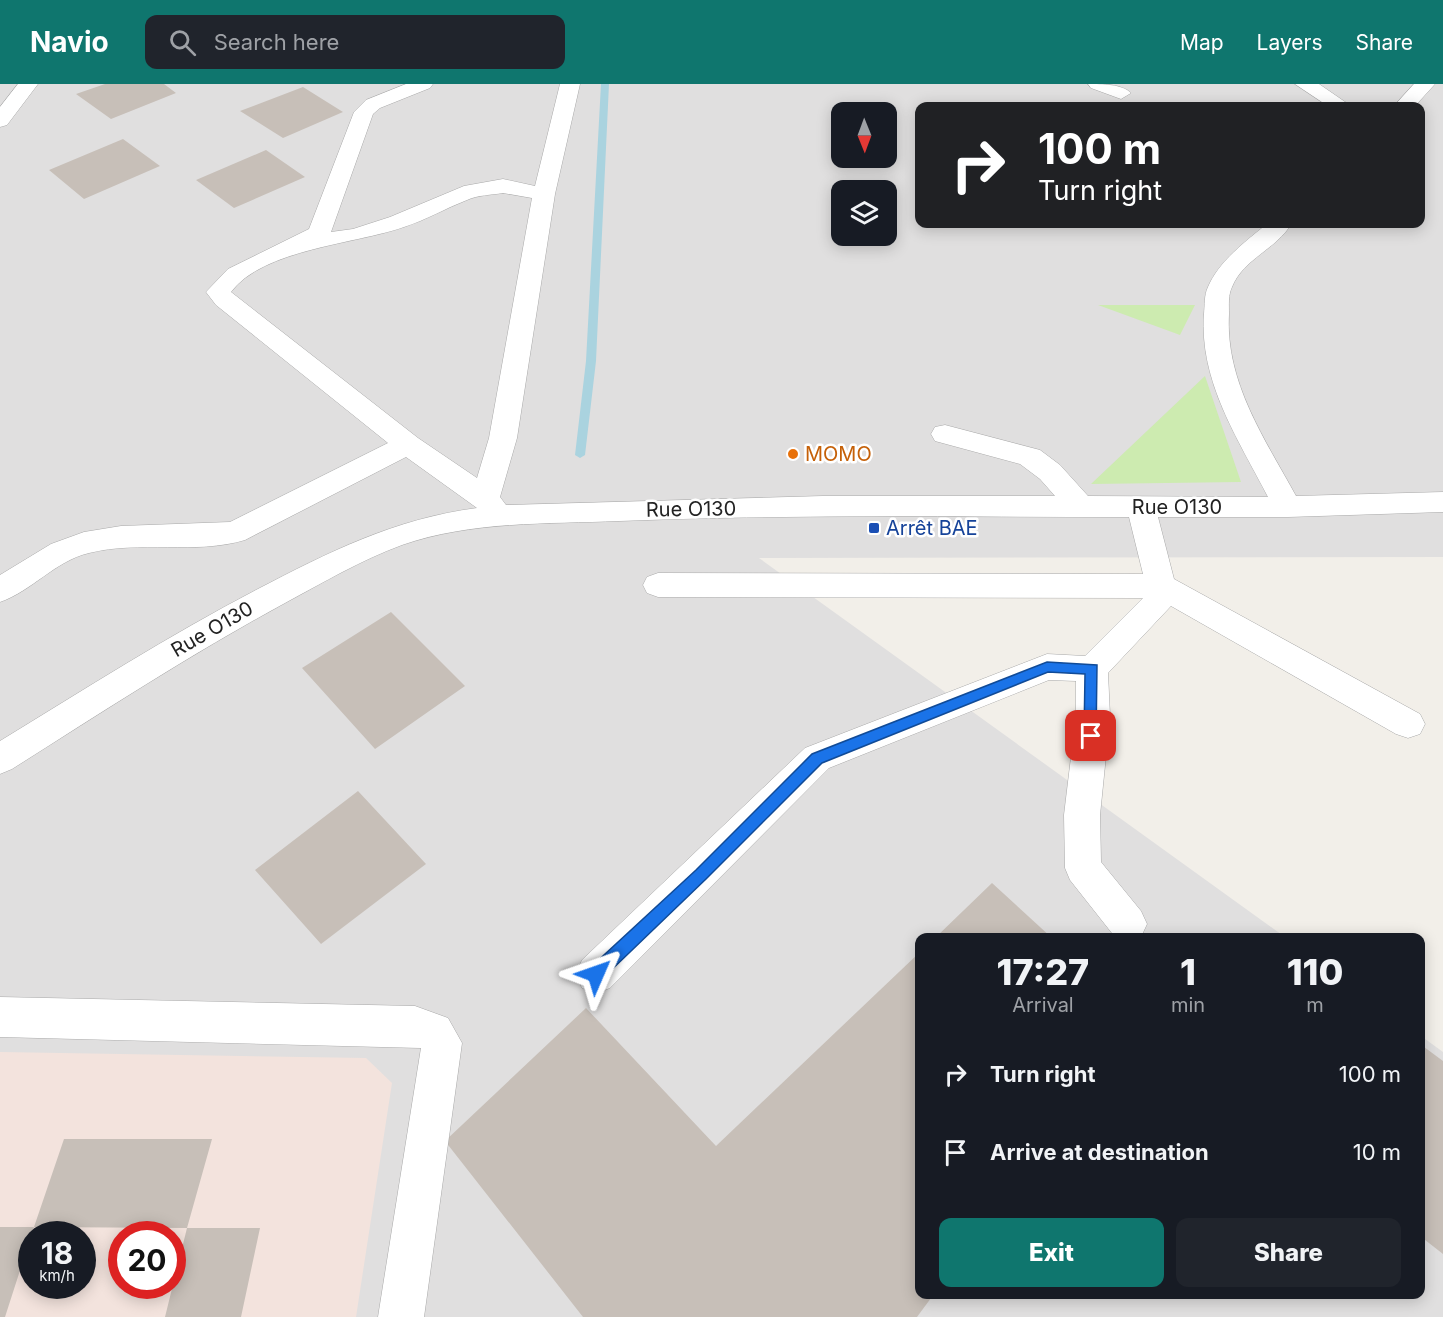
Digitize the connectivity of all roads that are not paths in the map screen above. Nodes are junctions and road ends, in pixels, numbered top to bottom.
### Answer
1 (28, 84) edge
2 (423, 84) edge
3 (570, 84) edge
4 (1098, 84) edge
5 (1305, 84) edge
6 (1425, 84) edge
7 (1121, 93) dead end
8 (1334, 102) edge
9 (1408, 102) edge
10 (0, 121) edge
11 (544, 194) junction
12 (1276, 228) edge
13 (307, 242) junction
14 (945, 434) dead end
15 (408, 445) junction
16 (1443, 502) edge
17 (491, 507) junction
18 (1081, 507) junction
19 (1141, 507) junction
20 (1288, 507) junction
21 (658, 585) dead end
22 (1161, 586) junction
23 (0, 590) edge
24 (1092, 669) junction
25 (1408, 724) dead end
26 (0, 759) edge
27 (1128, 924) dead end
28 (596, 974) dead end
29 (0, 1017) edge
30 (401, 1317) edge

1 - 10 street
2 - 13 street
3 - 11 street
4 - 7 street
5 - 8 street
6 - 9 street
11 - 13 street
11 - 17 street
12 - 20 street
13 - 15 street
14 - 18 street
15 - 17 street
15 - 23 street
16 - 20 street, Rue O130
17 - 18 street, Rue O130
17 - 26 street, Rue O130
18 - 19 street, Rue O130
19 - 20 street, Rue O130
19 - 22 street
21 - 22 street
22 - 24 street
22 - 25 street
24 - 27 street
24 - 28 street
29 - 30 street

